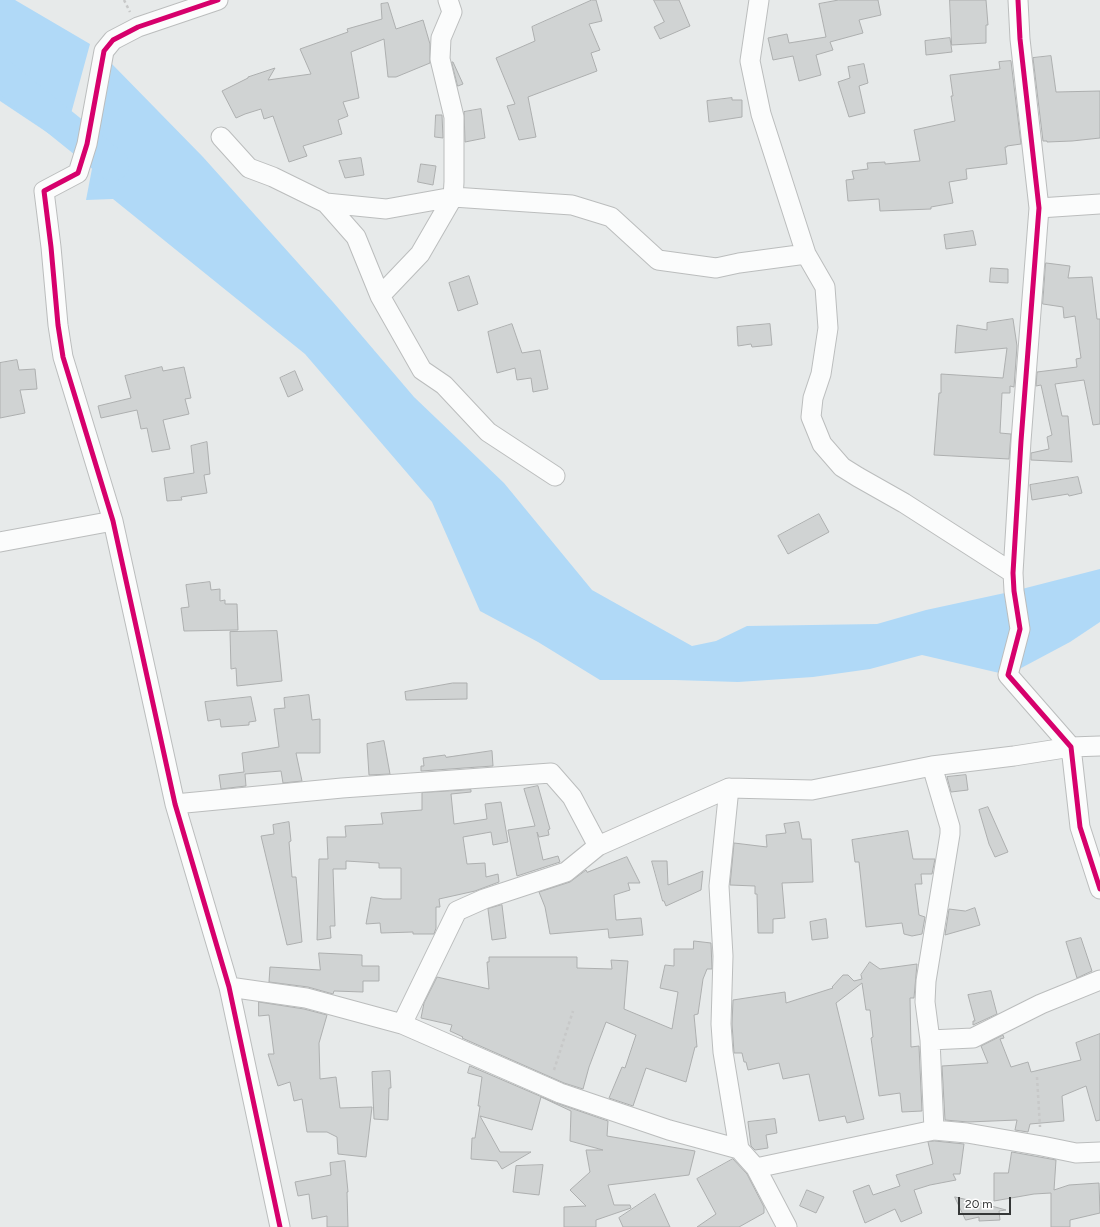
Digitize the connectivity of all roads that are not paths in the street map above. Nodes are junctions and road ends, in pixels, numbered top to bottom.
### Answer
1 (218, 0) edge
2 (448, 0) edge
3 (759, 0) edge
4 (1018, 0) edge
5 (221, 137) dead end
6 (453, 197) junction
7 (326, 203) junction
8 (1100, 204) edge
9 (1039, 208) junction
10 (806, 254) junction
11 (380, 296) junction
12 (555, 476) dead end
13 (113, 521) junction
14 (0, 542) edge
15 (1013, 573) junction
16 (1100, 746) edge
17 (1071, 747) junction
18 (932, 766) junction
19 (729, 788) junction
20 (175, 804) junction
21 (598, 846) junction
22 (1100, 889) edge
23 (1100, 980) edge
24 (229, 987) junction
25 (402, 1024) junction
26 (930, 1040) junction
27 (934, 1130) junction
28 (739, 1149) junction
29 (1100, 1152) edge
30 (756, 1168) junction
31 (280, 1227) edge
32 (787, 1227) edge

1 - 13 street
2 - 6 street
3 - 10 street
4 - 9 street
5 - 7 street
6 - 7 street
6 - 10 street
6 - 11 street
7 - 11 street
8 - 9 street
9 - 15 street
10 - 15 street
11 - 12 street
13 - 14 street
13 - 20 street
15 - 17 street
16 - 17 street
17 - 18 street
17 - 22 street
18 - 19 street
18 - 26 street
19 - 21 street
19 - 28 street
20 - 21 street
20 - 24 street
21 - 25 street
23 - 26 street
24 - 25 street
24 - 31 street
25 - 28 street
26 - 27 street
27 - 29 street
27 - 30 street
28 - 30 street
30 - 32 street

